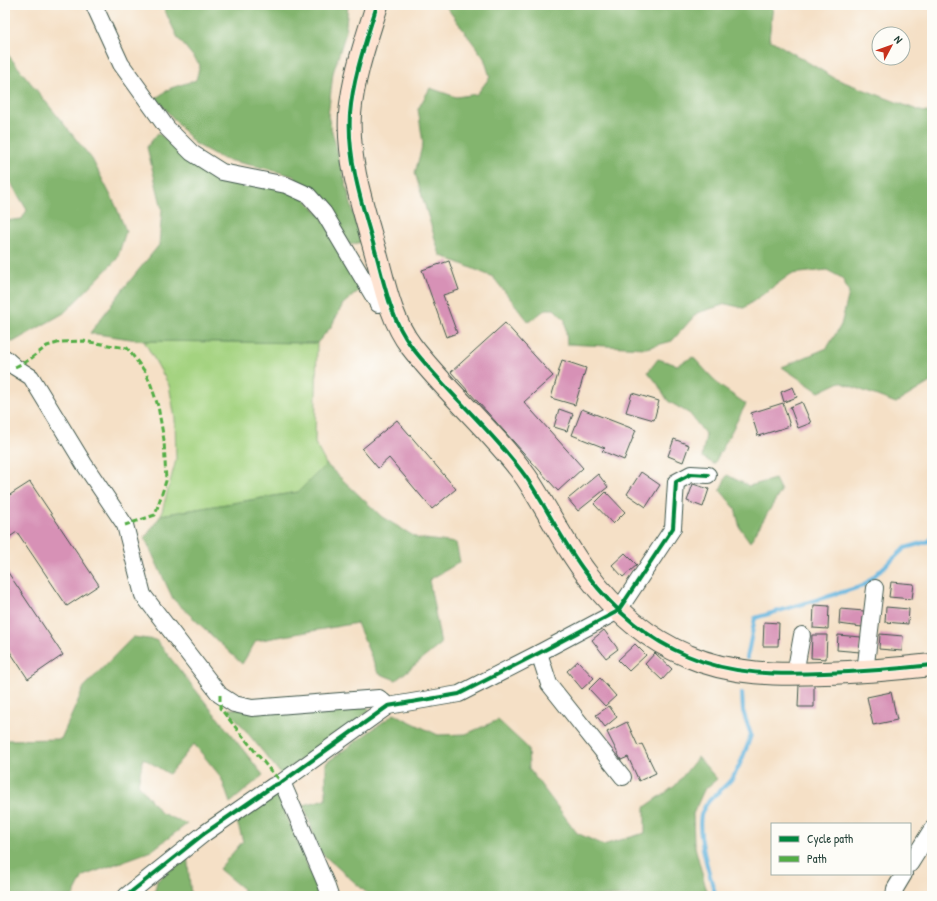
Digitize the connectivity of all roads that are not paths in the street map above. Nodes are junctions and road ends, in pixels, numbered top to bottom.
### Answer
1 (94, 5) edge
2 (377, 5) edge
3 (388, 300) junction
4 (5, 358) edge
5 (708, 475) dead end
6 (875, 588) dead end
7 (618, 611) junction
8 (802, 635) dead end
9 (539, 653) junction
10 (932, 665) edge
11 (865, 672) junction
12 (794, 674) junction
13 (388, 706) junction
14 (623, 777) dead end
15 (282, 782) junction
16 (932, 829) edge
17 (911, 862) edge
18 (903, 875) edge
19 (126, 896) edge
20 (330, 896) edge
21 (894, 896) edge

1 - 3 street
2 - 3 street
3 - 7 street
4 - 13 street
5 - 7 street
6 - 11 street
7 - 9 street
7 - 12 street
8 - 12 street
9 - 13 street
9 - 14 street
10 - 11 street
11 - 12 street
13 - 15 street
15 - 19 street
15 - 20 street
16 - 17 street
18 - 21 street

